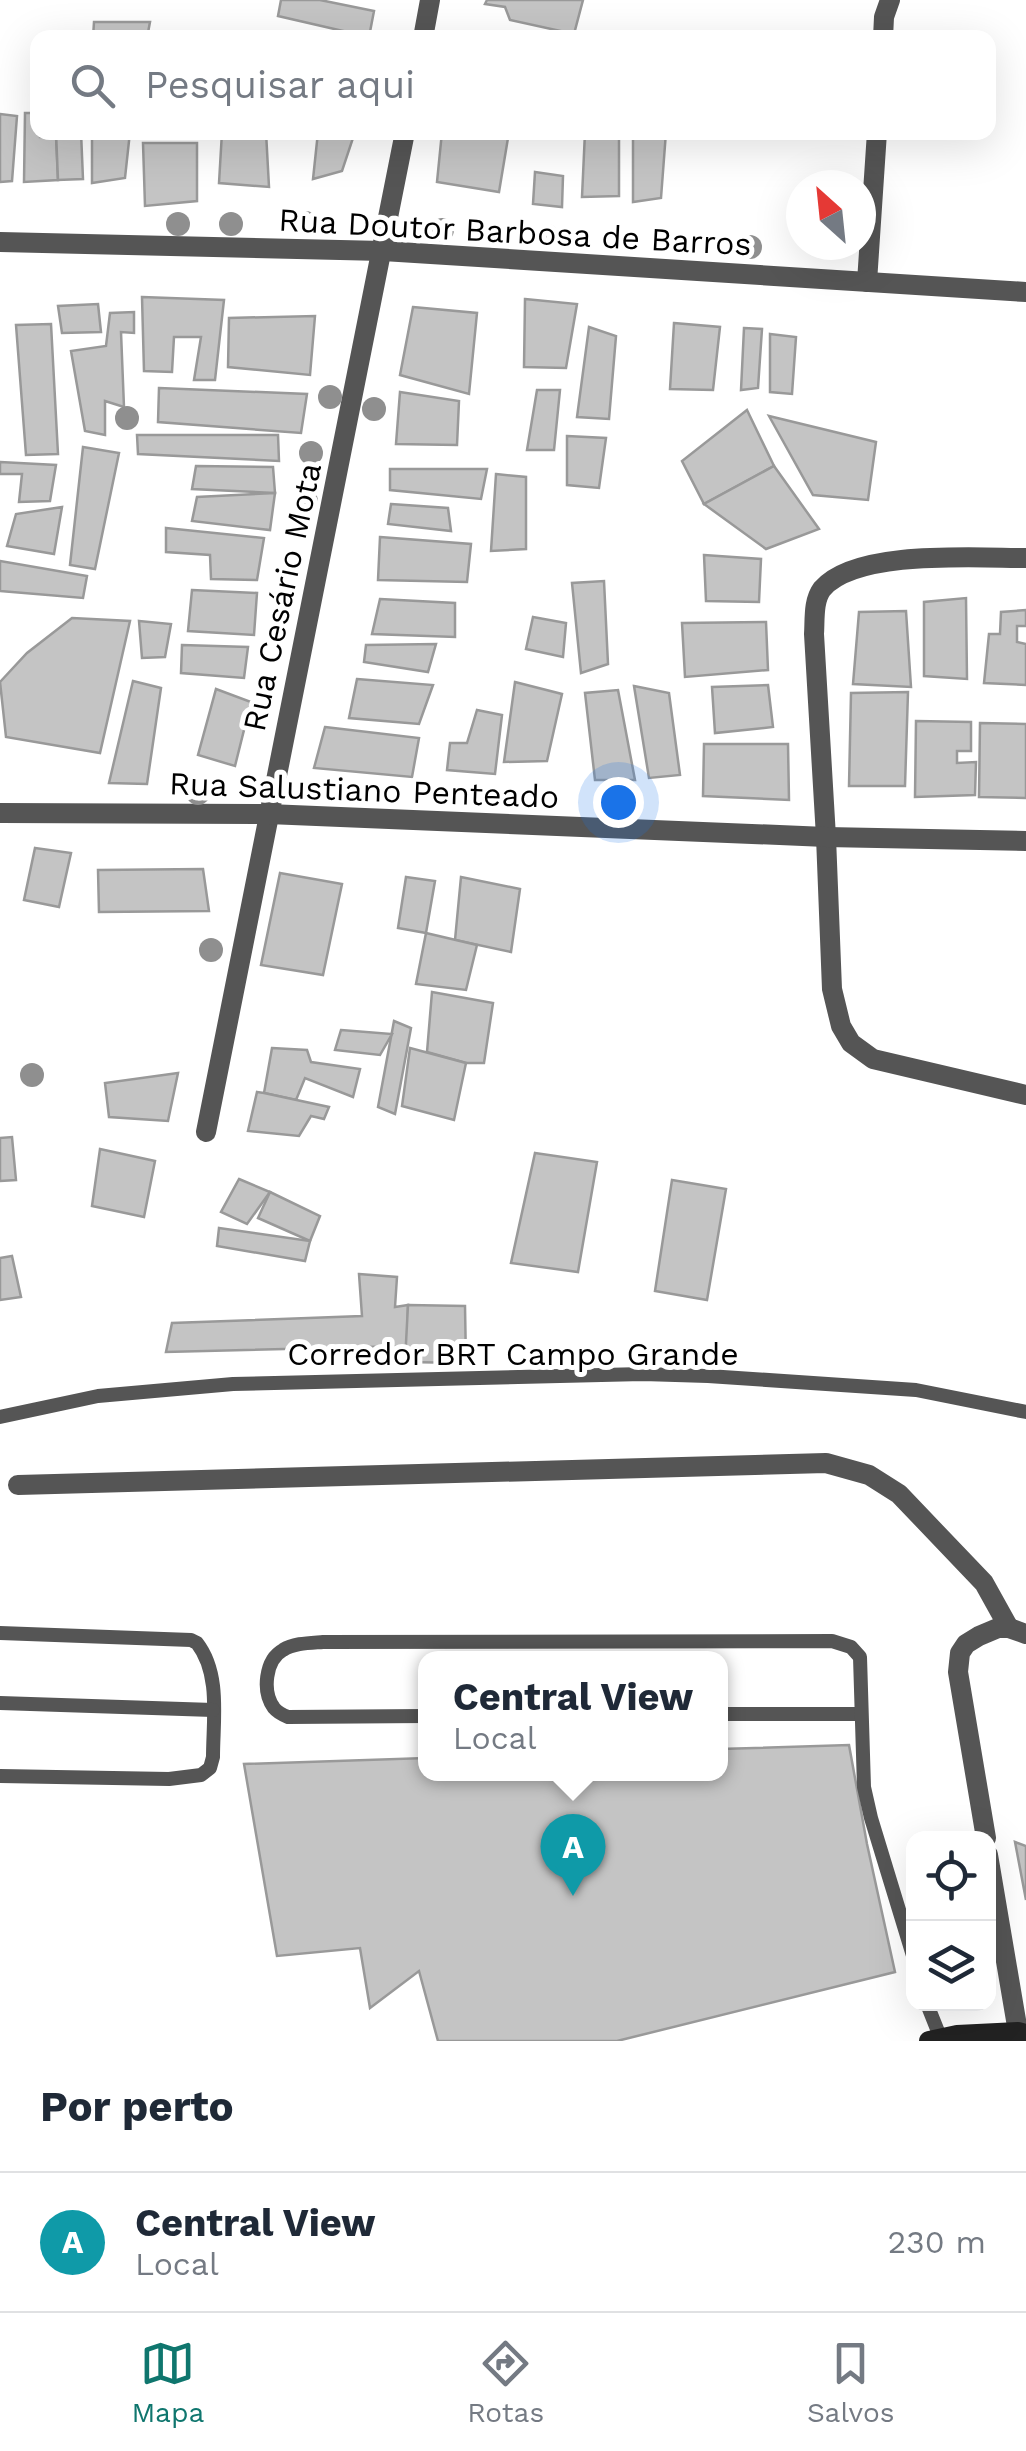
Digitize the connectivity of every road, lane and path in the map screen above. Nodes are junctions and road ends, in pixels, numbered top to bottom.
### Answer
1 (430, 0) edge
2 (890, 0) edge
3 (424, 30) edge
4 (883, 30) edge
5 (404, 140) edge
6 (876, 140) edge
7 (0, 242) edge
8 (383, 251) junction
9 (867, 282) junction
10 (1026, 292) edge
11 (1026, 558) edge
12 (0, 813) edge
13 (268, 814) junction
14 (826, 837) junction
15 (1026, 840) edge
16 (1026, 1095) edge
17 (206, 1132) dead end
18 (1026, 1412) edge
19 (0, 1416) edge
20 (18, 1485) dead end
21 (1017, 1631) edge
22 (0, 1633) edge
23 (0, 1703) edge
24 (212, 1710) junction
25 (728, 1714) edge
26 (861, 1714) junction
27 (418, 1716) edge
28 (0, 1776) edge
29 (985, 1831) edge
30 (996, 1899) edge
31 (906, 1934) edge
32 (929, 2011) edge
33 (1021, 2036) edge
34 (935, 2040) edge

1 - 3 street
2 - 4 street
5 - 8 street, Rua Cesário Mota
6 - 9 street
7 - 8 street, Rua Doutor Barbosa de Barros
8 - 9 street, Rua Doutor Barbosa de Barros
8 - 13 street, Rua Cesário Mota
9 - 10 street, Rua Doutor Barbosa de Barros
11 - 14 street
12 - 13 street, Rua Salustiano Penteado
13 - 14 street, Rua Salustiano Penteado
13 - 17 street, Rua Cesário Mota
14 - 15 street, Rua Salustiano Penteado
14 - 16 street
18 - 19 lane, Corredor BRT Campo Grande
20 - 21 street
21 - 29 street
22 - 24 lane
23 - 24 lane
24 - 28 lane
25 - 26 lane
26 - 27 lane
26 - 31 lane
30 - 33 street
32 - 34 lane
33 - 34 main road

